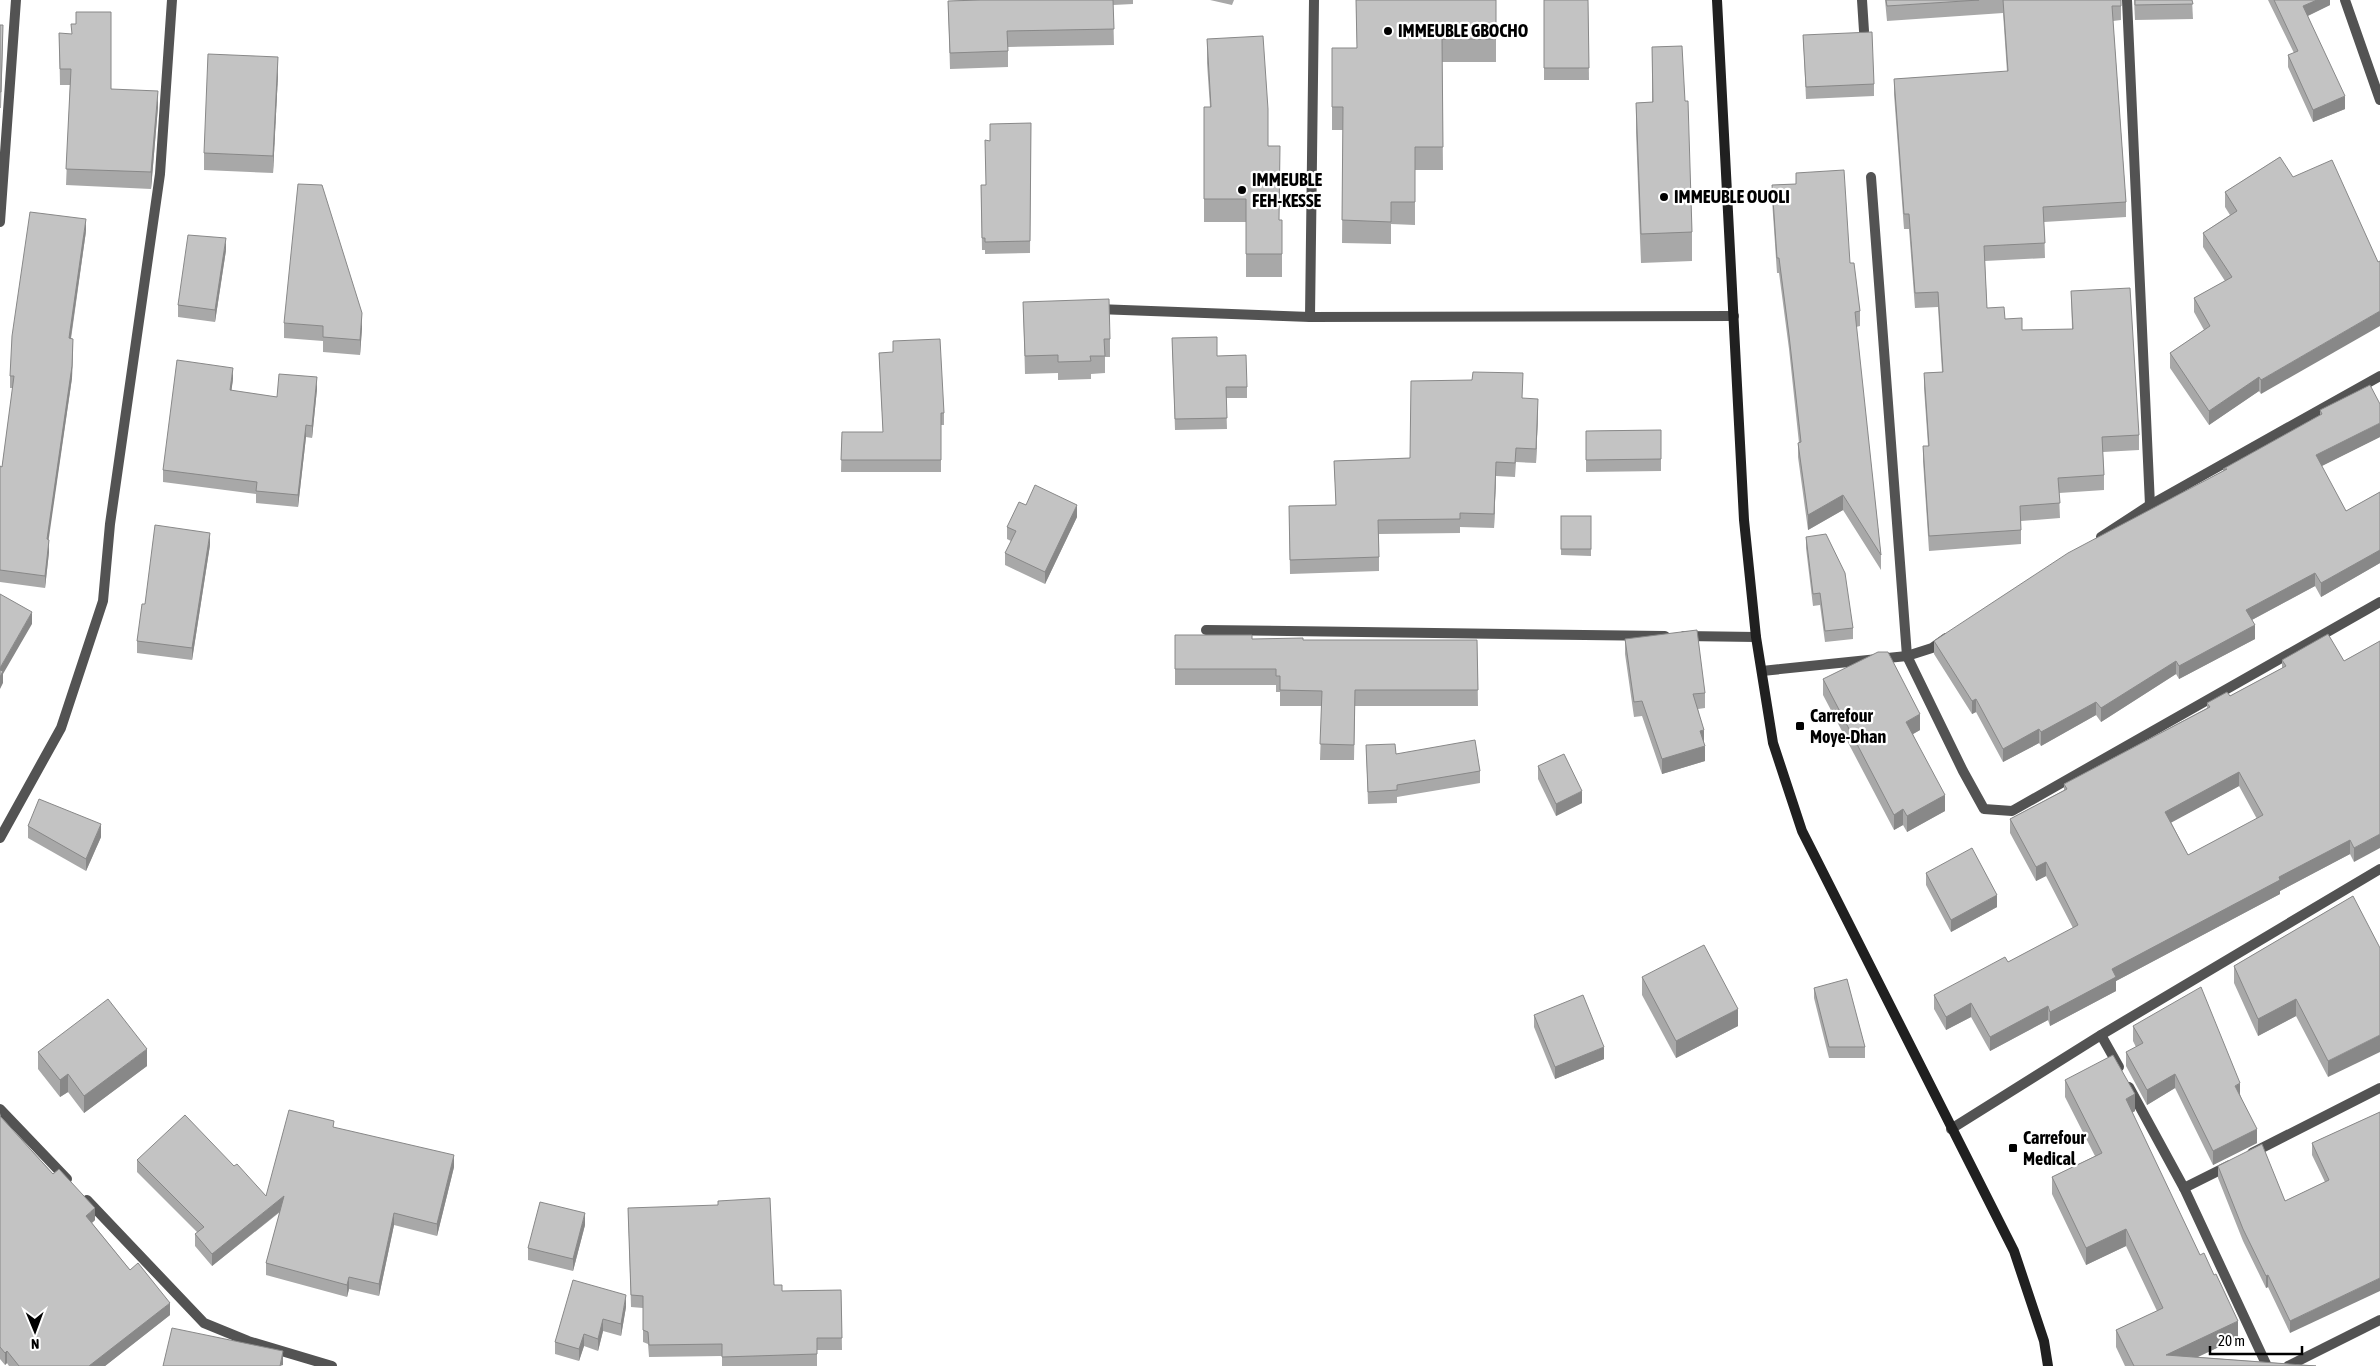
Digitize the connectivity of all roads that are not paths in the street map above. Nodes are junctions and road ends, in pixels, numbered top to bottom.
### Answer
1 (16, 0) edge
2 (172, 0) edge
3 (1314, 0) edge
4 (1717, 0) edge
5 (1862, 0) edge
6 (2127, 0) edge
7 (2345, 0) edge
8 (1864, 30) edge
9 (2380, 100) edge
10 (1871, 178) dead end
11 (0, 222) edge
12 (1087, 308) edge
13 (1734, 316) junction
14 (1310, 317) junction
15 (2380, 376) edge
16 (2150, 505) junction
17 (2093, 542) edge
18 (2380, 602) edge
19 (1206, 630) dead end
20 (1956, 632) edge
21 (1756, 637) junction
22 (1907, 656) junction
23 (1762, 671) junction
24 (0, 838) edge
25 (2380, 869) edge
26 (2101, 1035) junction
27 (2380, 1088) edge
28 (0, 1109) edge
29 (1951, 1129) junction
30 (2184, 1188) junction
31 (2380, 1320) edge
32 (332, 1366) edge
33 (2048, 1366) edge
34 (2267, 1366) edge
35 (2288, 1366) edge

1 - 11 street
2 - 24 street
3 - 14 street
4 - 13 street
5 - 8 street
6 - 16 street
7 - 9 street
10 - 22 street
12 - 14 street
13 - 14 street
13 - 21 street
15 - 16 street
16 - 17 street
18 - 22 street
19 - 21 street
20 - 22 street
21 - 23 street
22 - 23 street
23 - 29 street
25 - 26 street
26 - 29 street
26 - 30 street
27 - 30 street
28 - 32 street
29 - 33 street
30 - 34 street
31 - 35 street

